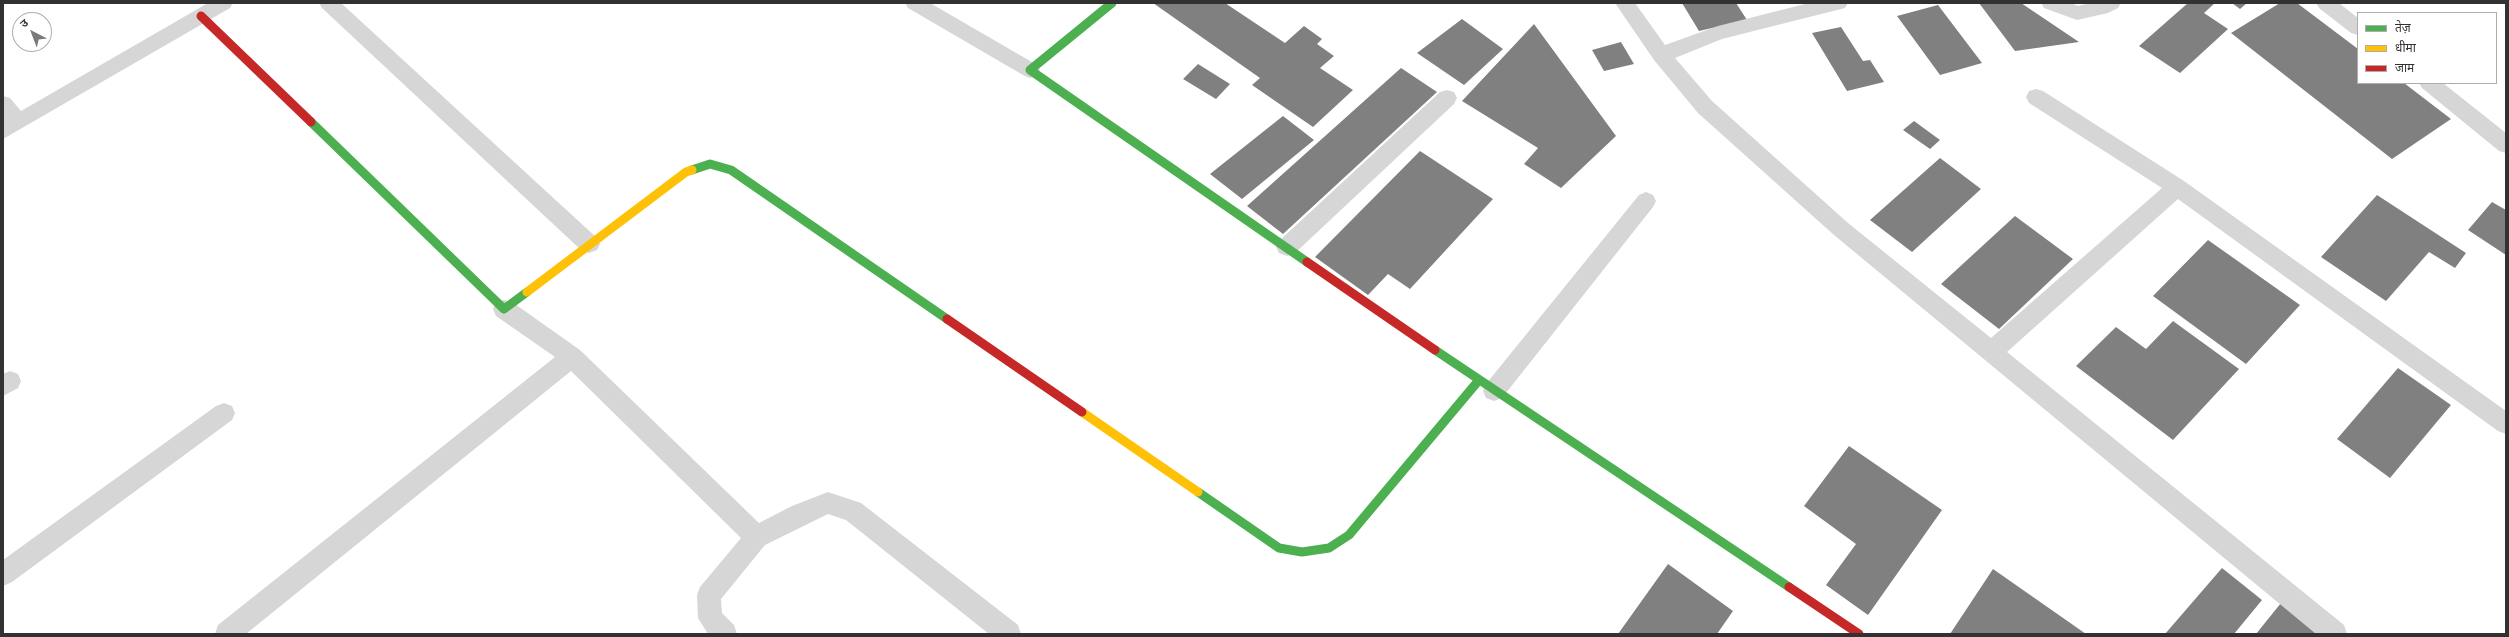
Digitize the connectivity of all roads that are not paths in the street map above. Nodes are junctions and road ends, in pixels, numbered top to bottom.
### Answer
1 (223, 3) edge
2 (329, 3) edge
3 (915, 3) edge
4 (1112, 3) edge
5 (1625, 3) edge
6 (1838, 3) edge
7 (2051, 3) edge
8 (2111, 3) edge
9 (2326, 3) edge
10 (201, 16) junction
11 (2357, 27) edge
12 (1661, 55) junction
13 (1030, 70) junction
14 (2430, 84) edge
15 (2036, 97) dead end
16 (1447, 98) dead end
17 (3, 104) edge
18 (10, 127) edge
19 (2506, 145) edge
20 (2177, 187) junction
21 (1646, 201) dead end
22 (589, 244) junction
23 (1287, 248) junction
24 (504, 309) junction
25 (1991, 352) junction
26 (572, 357) junction
27 (1487, 385) junction
28 (224, 413) dead end
29 (2506, 424) edge
30 (757, 537) junction
31 (3, 574) edge
32 (227, 634) edge
33 (725, 634) edge
34 (1010, 634) edge
35 (1859, 634) edge
36 (2335, 634) edge

1 - 10 street
2 - 22 street
3 - 13 street
4 - 13 street
5 - 12 street
6 - 12 street
7 - 8 street
9 - 11 street
10 - 18 street
10 - 24 street
12 - 25 street
13 - 23 street
14 - 19 street
15 - 20 street
16 - 23 street
17 - 18 street
20 - 25 street
20 - 29 street
21 - 27 street
22 - 24 street
22 - 27 street
23 - 27 street
24 - 26 street
25 - 36 street
26 - 30 street
26 - 32 street
27 - 35 street
28 - 31 street
30 - 33 street
30 - 34 street

